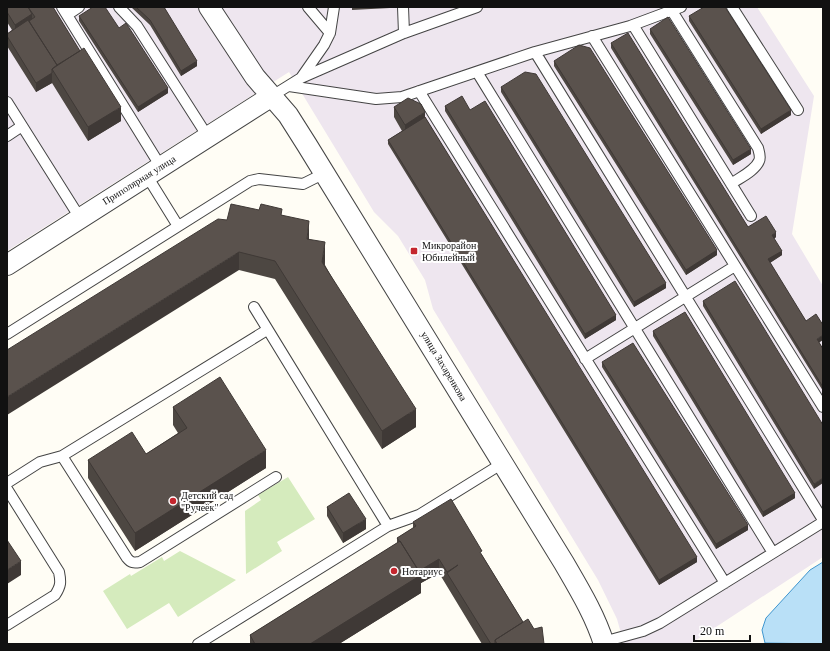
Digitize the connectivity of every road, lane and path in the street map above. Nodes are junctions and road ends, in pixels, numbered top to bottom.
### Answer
1 (80, 7) edge
2 (119, 7) edge
3 (209, 7) edge
4 (308, 7) edge
5 (334, 7) edge
6 (402, 7) edge
7 (478, 7) edge
8 (732, 7) edge
9 (464, 9) edge
10 (676, 9) edge
11 (64, 11) edge
12 (633, 25) junction
13 (330, 33) junction
14 (404, 33) junction
15 (592, 36) junction
16 (535, 52) junction
17 (477, 72) junction
18 (301, 78) junction
19 (289, 86) junction
20 (419, 91) junction
21 (272, 96) junction
22 (7, 102) edge
23 (798, 110) dead end
24 (22, 126) junction
25 (7, 136) edge
26 (208, 137) junction
27 (154, 171) junction
28 (325, 174) junction
29 (731, 184) junction
30 (751, 216) dead end
31 (80, 218) junction
32 (178, 226) junction
33 (7, 265) edge
34 (735, 266) junction
35 (686, 297) junction
36 (254, 307) dead end
37 (635, 328) junction
38 (267, 330) junction
39 (7, 334) edge
40 (585, 359) junction
41 (823, 407) edge
42 (62, 456) junction
43 (503, 463) junction
44 (276, 477) dead end
45 (7, 483) edge
46 (7, 489) edge
47 (823, 521) edge
48 (388, 526) junction
49 (773, 553) junction
50 (725, 583) junction
51 (7, 625) edge
52 (203, 643) edge
53 (603, 643) edge

1 - 11 lane
2 - 26 lane
3 - 21 street, улица Захаренкова
4 - 13 lane
5 - 13 lane
6 - 14 lane
7 - 9 lane
8 - 23 lane
9 - 14 lane
10 - 12 lane
10 - 29 lane
11 - 27 lane
12 - 15 lane
12 - 29 lane
13 - 18 lane
14 - 18 lane
15 - 16 lane
15 - 34 lane
16 - 17 lane
16 - 35 lane
17 - 20 lane
17 - 37 lane
18 - 19 lane
19 - 20 lane
19 - 21 lane
20 - 40 lane
21 - 26 street, Приполярная улица
21 - 28 street, улица Захаренкова
22 - 24 lane
24 - 25 lane
24 - 31 lane
26 - 27 street, Приполярная улица
27 - 31 street, Приполярная улица
27 - 32 lane
28 - 32 lane
28 - 43 street, улица Захаренкова
29 - 30 lane
31 - 33 street, Приполярная улица
32 - 39 lane
34 - 35 lane
34 - 41 lane
35 - 37 lane
35 - 47 lane
36 - 38 lane
37 - 40 lane
37 - 49 lane
38 - 42 lane
38 - 48 lane
40 - 50 lane
42 - 44 lane
42 - 45 lane
43 - 48 lane
43 - 53 street, улица Захаренкова
46 - 51 lane
47 - 49 lane
48 - 52 lane
49 - 50 lane
50 - 53 lane

